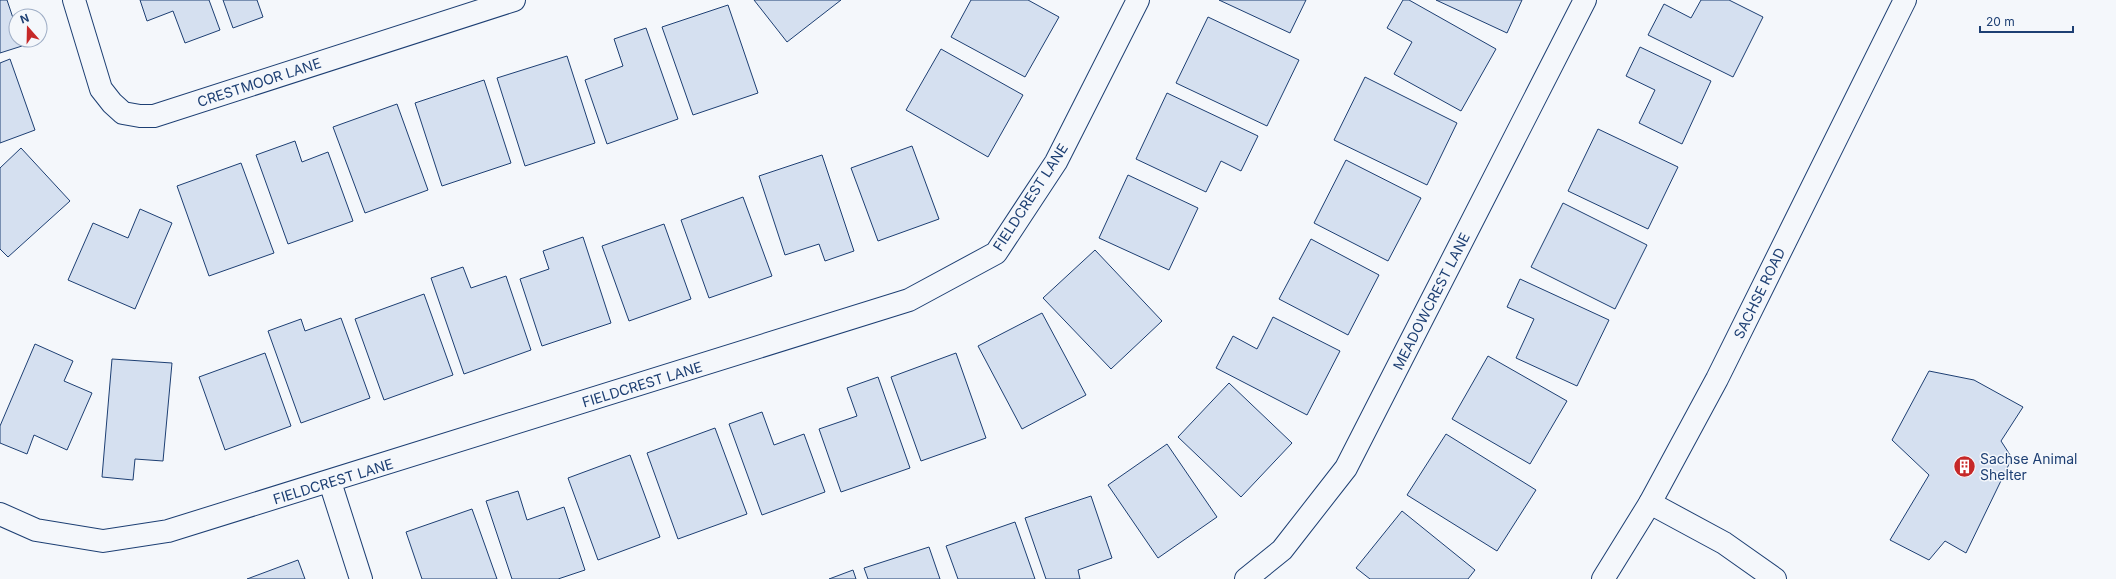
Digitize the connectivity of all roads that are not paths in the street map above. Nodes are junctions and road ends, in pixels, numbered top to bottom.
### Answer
1 (74, 0) edge
2 (514, 0) edge
3 (1138, 0) edge
4 (1585, 0) edge
5 (1905, 0) edge
6 (330, 482) junction
7 (1650, 503) junction
8 (0, 514) edge
9 (361, 579) edge
10 (1246, 579) edge
11 (1603, 579) edge
12 (1775, 579) edge

1 - 2 street, CRESTMOOR LANE
3 - 6 street, FIELDCREST LANE
4 - 10 street, MEADOWCREST LANE
5 - 7 street, SACHSE ROAD
6 - 8 street, FIELDCREST LANE
6 - 9 street
7 - 11 street, SACHSE ROAD
7 - 12 street

